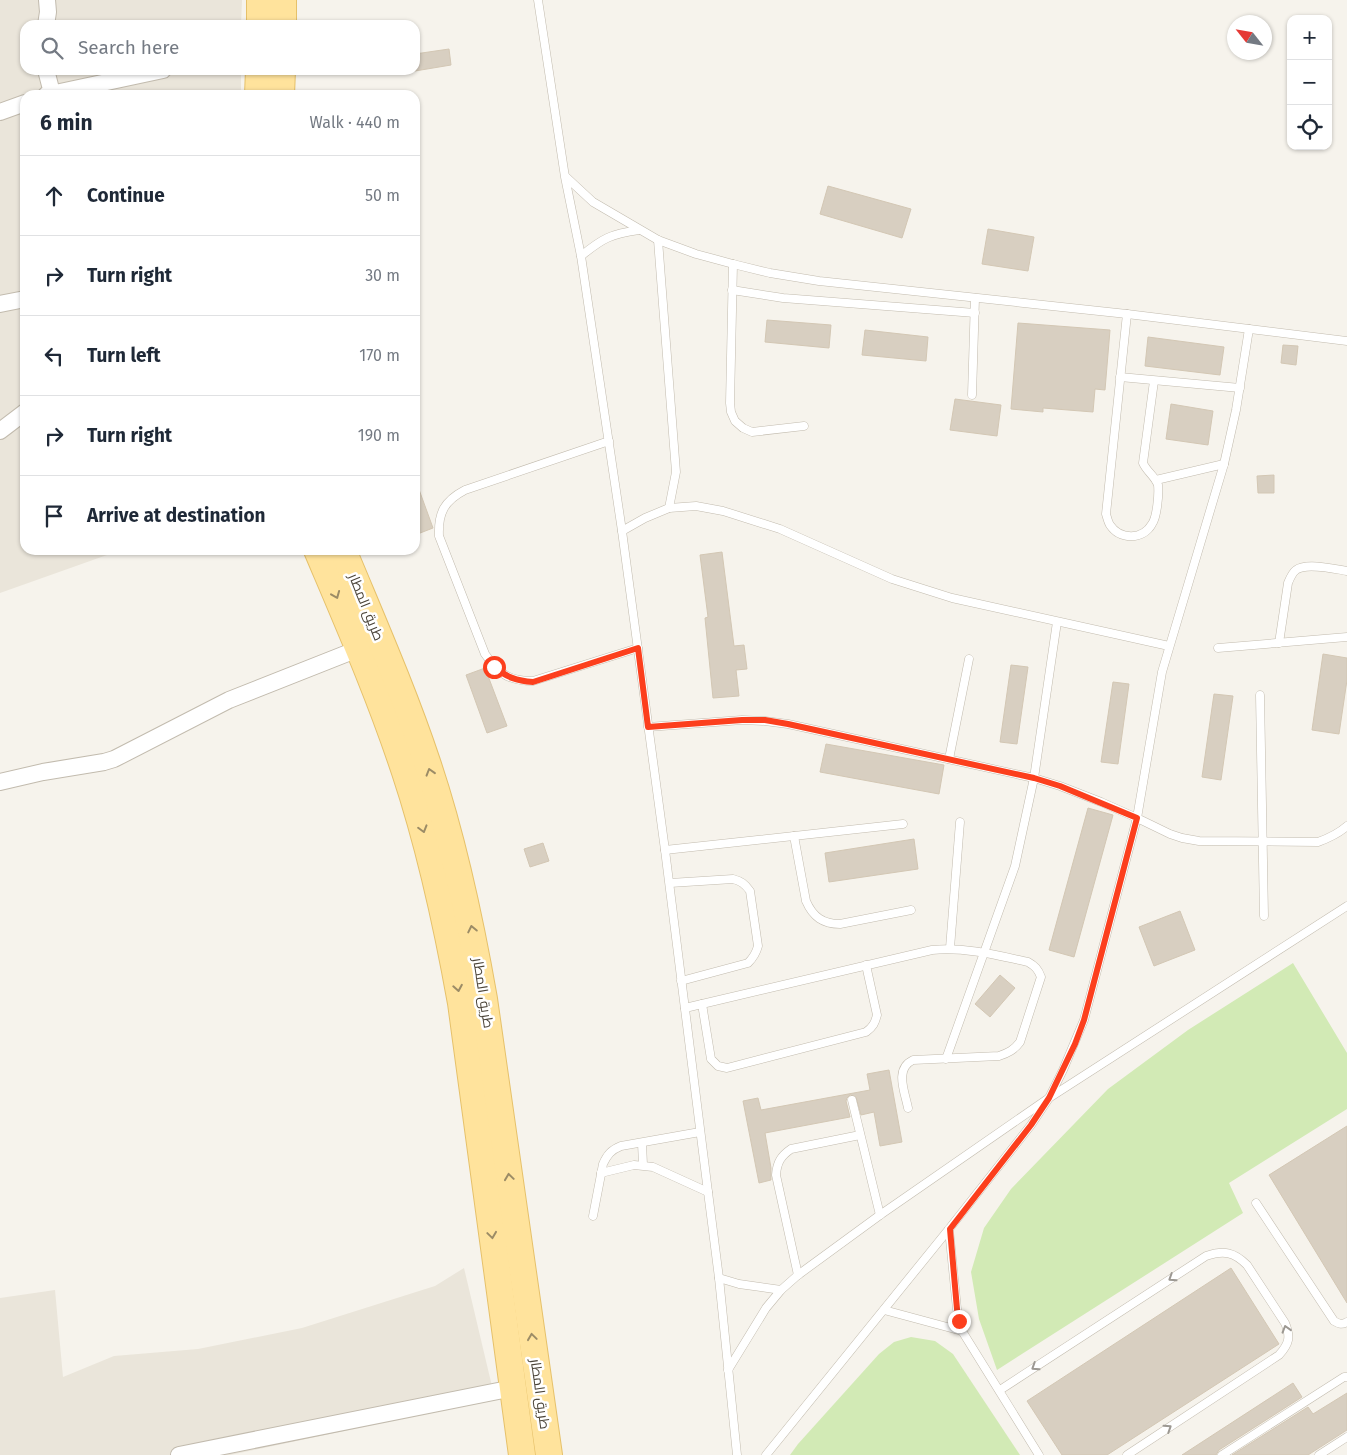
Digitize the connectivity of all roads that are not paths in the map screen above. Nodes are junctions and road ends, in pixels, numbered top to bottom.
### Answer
1 (47, 0) edge
2 (260, 0) edge
3 (283, 0) edge
4 (538, 0) edge
5 (47, 20) edge
6 (260, 20) edge
7 (283, 20) edge
8 (46, 75) edge
9 (139, 75) edge
10 (259, 75) edge
11 (282, 75) edge
12 (48, 90) edge
13 (67, 90) edge
14 (258, 90) edge
15 (281, 90) edge
16 (20, 105) edge
17 (0, 112) edge
18 (565, 176) junction
19 (639, 230) junction
20 (658, 240) junction
21 (581, 256) junction
22 (733, 264) junction
23 (732, 290) junction
24 (975, 298) junction
25 (20, 300) edge
26 (0, 304) edge
27 (975, 313) junction
28 (1127, 314) junction
29 (1249, 329) junction
30 (1347, 341) edge
31 (1120, 377) junction
32 (1154, 380) junction
33 (1240, 388) junction
34 (972, 395) dead end
35 (20, 416) edge
36 (804, 426) dead end
37 (0, 431) edge
38 (609, 441) junction
39 (1224, 464) junction
40 (1156, 480) junction
41 (669, 508) junction
42 (622, 531) junction
43 (319, 555) edge
44 (345, 555) edge
45 (1347, 571) edge
46 (1057, 622) junction
47 (1347, 637) edge
48 (1279, 643) junction
49 (1169, 646) junction
50 (638, 648) junction
51 (1218, 648) dead end
52 (358, 649) junction
53 (969, 659) dead end
54 (1260, 695) dead end
55 (648, 727) junction
56 (949, 759) junction
57 (1034, 778) junction
58 (0, 782) edge
59 (1137, 818) junction
60 (960, 822) dead end
61 (903, 824) dead end
62 (1347, 826) edge
63 (794, 836) junction
64 (1263, 842) junction
65 (665, 850) junction
66 (670, 884) junction
67 (1347, 906) edge
68 (911, 910) dead end
69 (1264, 916) dead end
70 (950, 948) junction
71 (985, 952) junction
72 (866, 966) junction
73 (681, 981) junction
74 (702, 1004) junction
75 (684, 1008) junction
76 (946, 1059) junction
77 (1049, 1098) junction
78 (852, 1100) dead end
79 (908, 1108) dead end
80 (700, 1132) junction
81 (860, 1135) junction
82 (642, 1143) junction
83 (643, 1165) junction
84 (601, 1173) junction
85 (708, 1192) junction
86 (1256, 1203) dead end
87 (880, 1214) junction
88 (593, 1216) dead end
89 (950, 1229) junction
90 (798, 1275) junction
91 (719, 1278) junction
92 (780, 1290) junction
93 (884, 1310) junction
94 (1347, 1322) edge
95 (962, 1331) junction
96 (728, 1370) junction
97 (1347, 1377) edge
98 (513, 1388) junction
99 (1000, 1390) junction
100 (1347, 1437) edge
101 (179, 1455) edge
102 (522, 1455) edge
103 (549, 1455) edge
104 (737, 1455) edge
105 (766, 1455) edge
106 (1039, 1455) edge
107 (1127, 1455) edge
108 (1222, 1455) edge
109 (1319, 1455) edge

1 - 5 street
2 - 6 main road
3 - 7 main road
4 - 18 lane
8 - 12 street
9 - 13 street
10 - 14 main road
11 - 15 main road
16 - 17 street
18 - 19 lane
18 - 21 lane
19 - 20 lane
19 - 21 lane
20 - 22 lane
20 - 41 lane
21 - 38 lane
22 - 23 lane
22 - 24 lane
23 - 27 lane
23 - 36 lane
24 - 27 lane
24 - 28 lane
25 - 26 street
27 - 34 lane
28 - 29 lane
28 - 31 lane
29 - 30 lane
29 - 33 lane
31 - 32 lane
31 - 40 lane
32 - 33 lane
32 - 40 lane
33 - 39 lane
35 - 37 street
38 - 42 lane
38 - 50 lane
39 - 40 lane
39 - 49 lane
41 - 42 lane
41 - 46 lane
42 - 50 lane
43 -> 52 main road, طريق المطار
103 -> 44 main road, طريق المطار
45 - 48 lane
46 - 49 lane
46 - 57 lane
47 - 48 lane
48 - 51 lane
49 - 59 lane
50 - 55 lane
52 - 58 street
52 -> 98 main road, طريق المطار
53 - 56 lane
54 - 64 lane
55 - 56 lane
55 - 65 lane
56 - 57 lane
57 - 59 lane
57 - 71 lane
59 - 64 lane
59 - 77 lane
60 - 70 lane
61 - 63 lane
62 - 64 lane
63 - 65 lane
63 - 68 lane
64 - 69 lane
65 - 66 lane
66 - 73 lane
66 - 73 lane
67 - 77 lane
70 - 71 lane
70 - 72 lane
71 - 76 lane
71 - 76 lane
72 - 74 lane
72 - 74 lane
73 - 75 lane
74 - 75 lane
75 - 80 lane
76 - 79 lane
77 - 87 lane
77 - 89 lane
78 - 81 lane
80 - 82 lane
80 - 85 lane
81 - 87 lane
81 - 90 lane
82 - 83 lane
82 - 84 lane
83 - 84 lane
83 - 85 lane
84 - 88 lane
85 - 91 lane
86 - 94 lane
87 - 90 lane
89 - 93 lane
89 - 95 lane
90 - 92 lane
91 - 92 lane
91 - 96 lane
92 - 96 lane
93 - 95 lane
93 - 105 lane
95 - 99 lane
96 - 104 lane
97 - 108 lane
98 - 101 street
98 - 102 main road, طريق المطار
99 - 106 lane
107 -> 99 lane
100 - 109 lane

